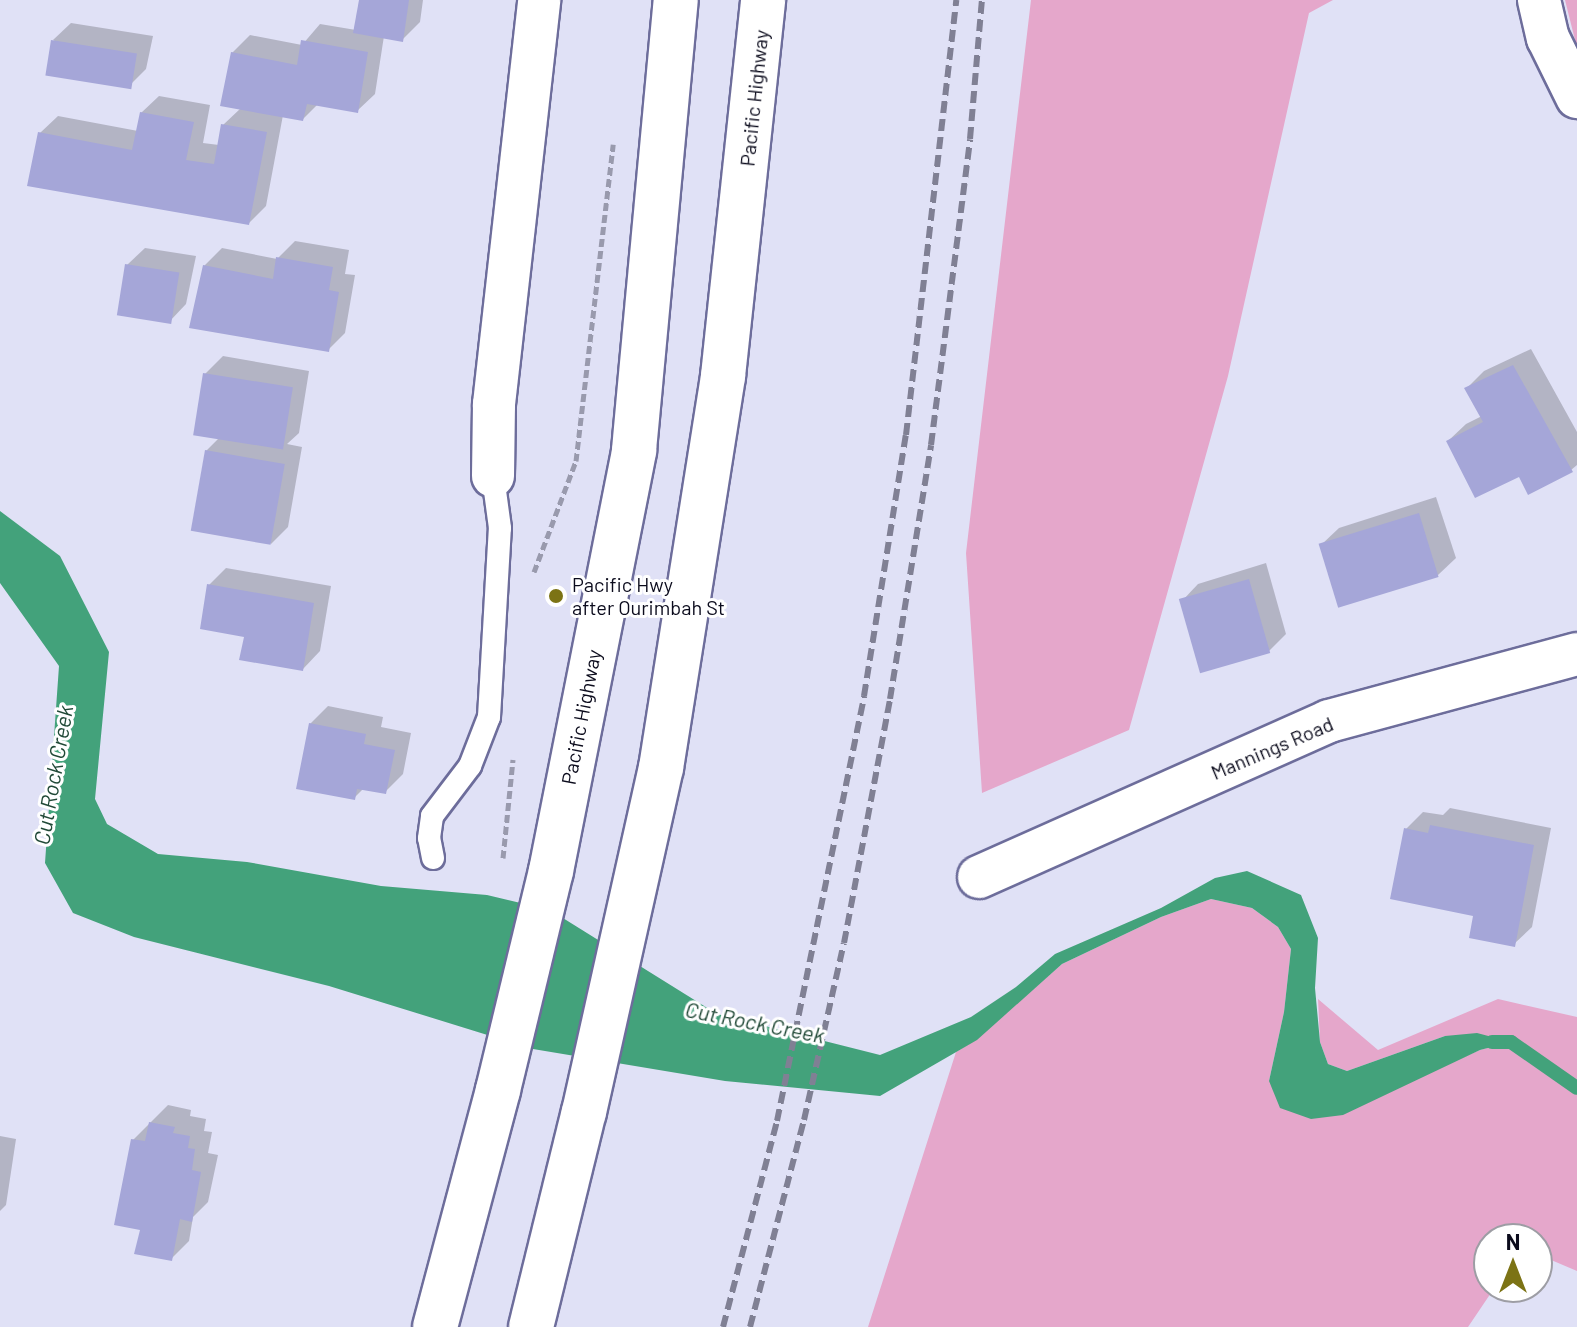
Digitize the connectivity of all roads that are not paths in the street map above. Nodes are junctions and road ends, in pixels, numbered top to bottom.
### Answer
1 (539, 0) edge
2 (676, 0) edge
3 (763, 0) edge
4 (1539, 0) edge
5 (1577, 97) edge
6 (493, 476) joint
7 (1577, 654) edge
8 (433, 858) dead end
9 (979, 877) dead end
10 (435, 1327) edge
11 (531, 1327) edge

1 - 6 street
2 - 10 main road, Pacific Highway
3 - 11 main road, Pacific Highway
4 - 5 street
6 - 8 lane
7 - 9 street, Mannings Road

